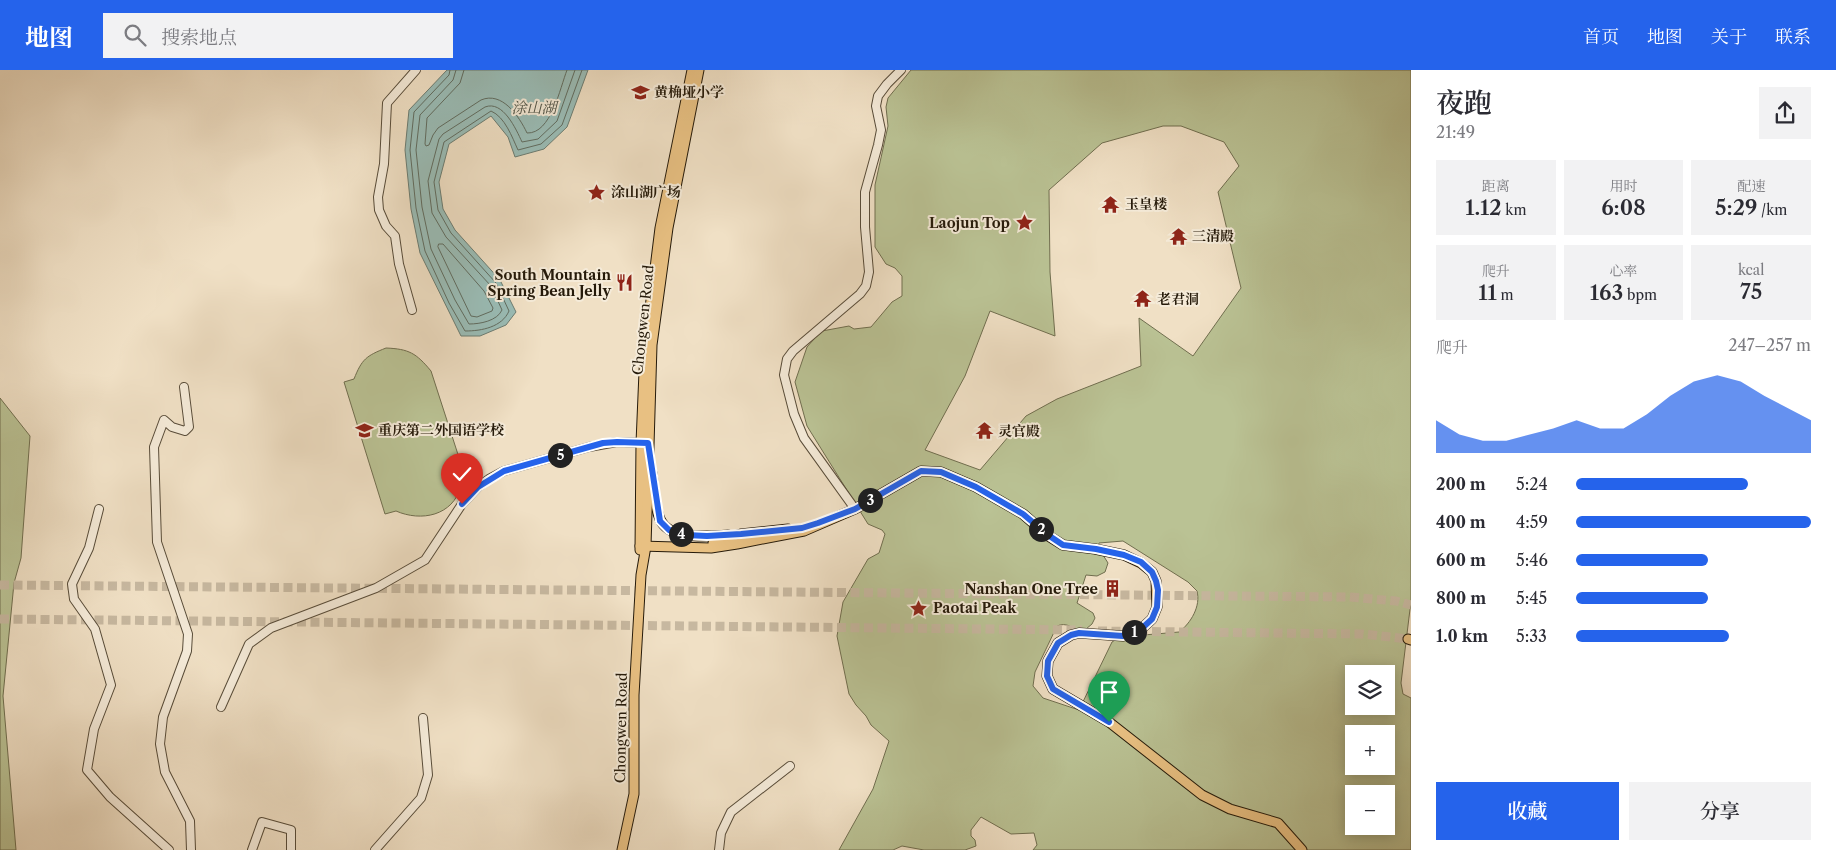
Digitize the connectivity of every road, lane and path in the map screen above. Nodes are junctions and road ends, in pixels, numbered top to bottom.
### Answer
1 (416, 70) edge
2 (692, 70) edge
3 (700, 70) edge
4 (902, 70) edge
5 (412, 310) dead end
6 (184, 387) dead end
7 (644, 443) junction
8 (99, 509) dead end
9 (855, 509) junction
10 (781, 533) junction
11 (741, 534) junction
12 (748, 542) junction
13 (643, 544) junction
14 (221, 707) dead end
15 (423, 718) dead end
16 (790, 766) dead end
17 (168, 850) edge
18 (191, 850) edge
19 (252, 850) edge
20 (291, 850) edge
21 (375, 850) edge
22 (622, 850) edge
23 (719, 850) edge
24 (1302, 850) edge

1 - 5 street
2 - 7 main road, Chongwen Road
3 - 7 main road, Chongwen Road
4 - 9 street
6 - 18 street
7 - 11 main road
7 - 13 main road, Chongwen Road
7 - 14 street
8 - 17 street
9 - 10 main road
9 - 24 main road
10 - 11 main road
10 - 12 main road
11 - 12 main road
11 - 13 main road
12 - 13 main road
13 - 22 main road, Chongwen Road
15 - 21 street
16 - 23 street
19 - 20 street

